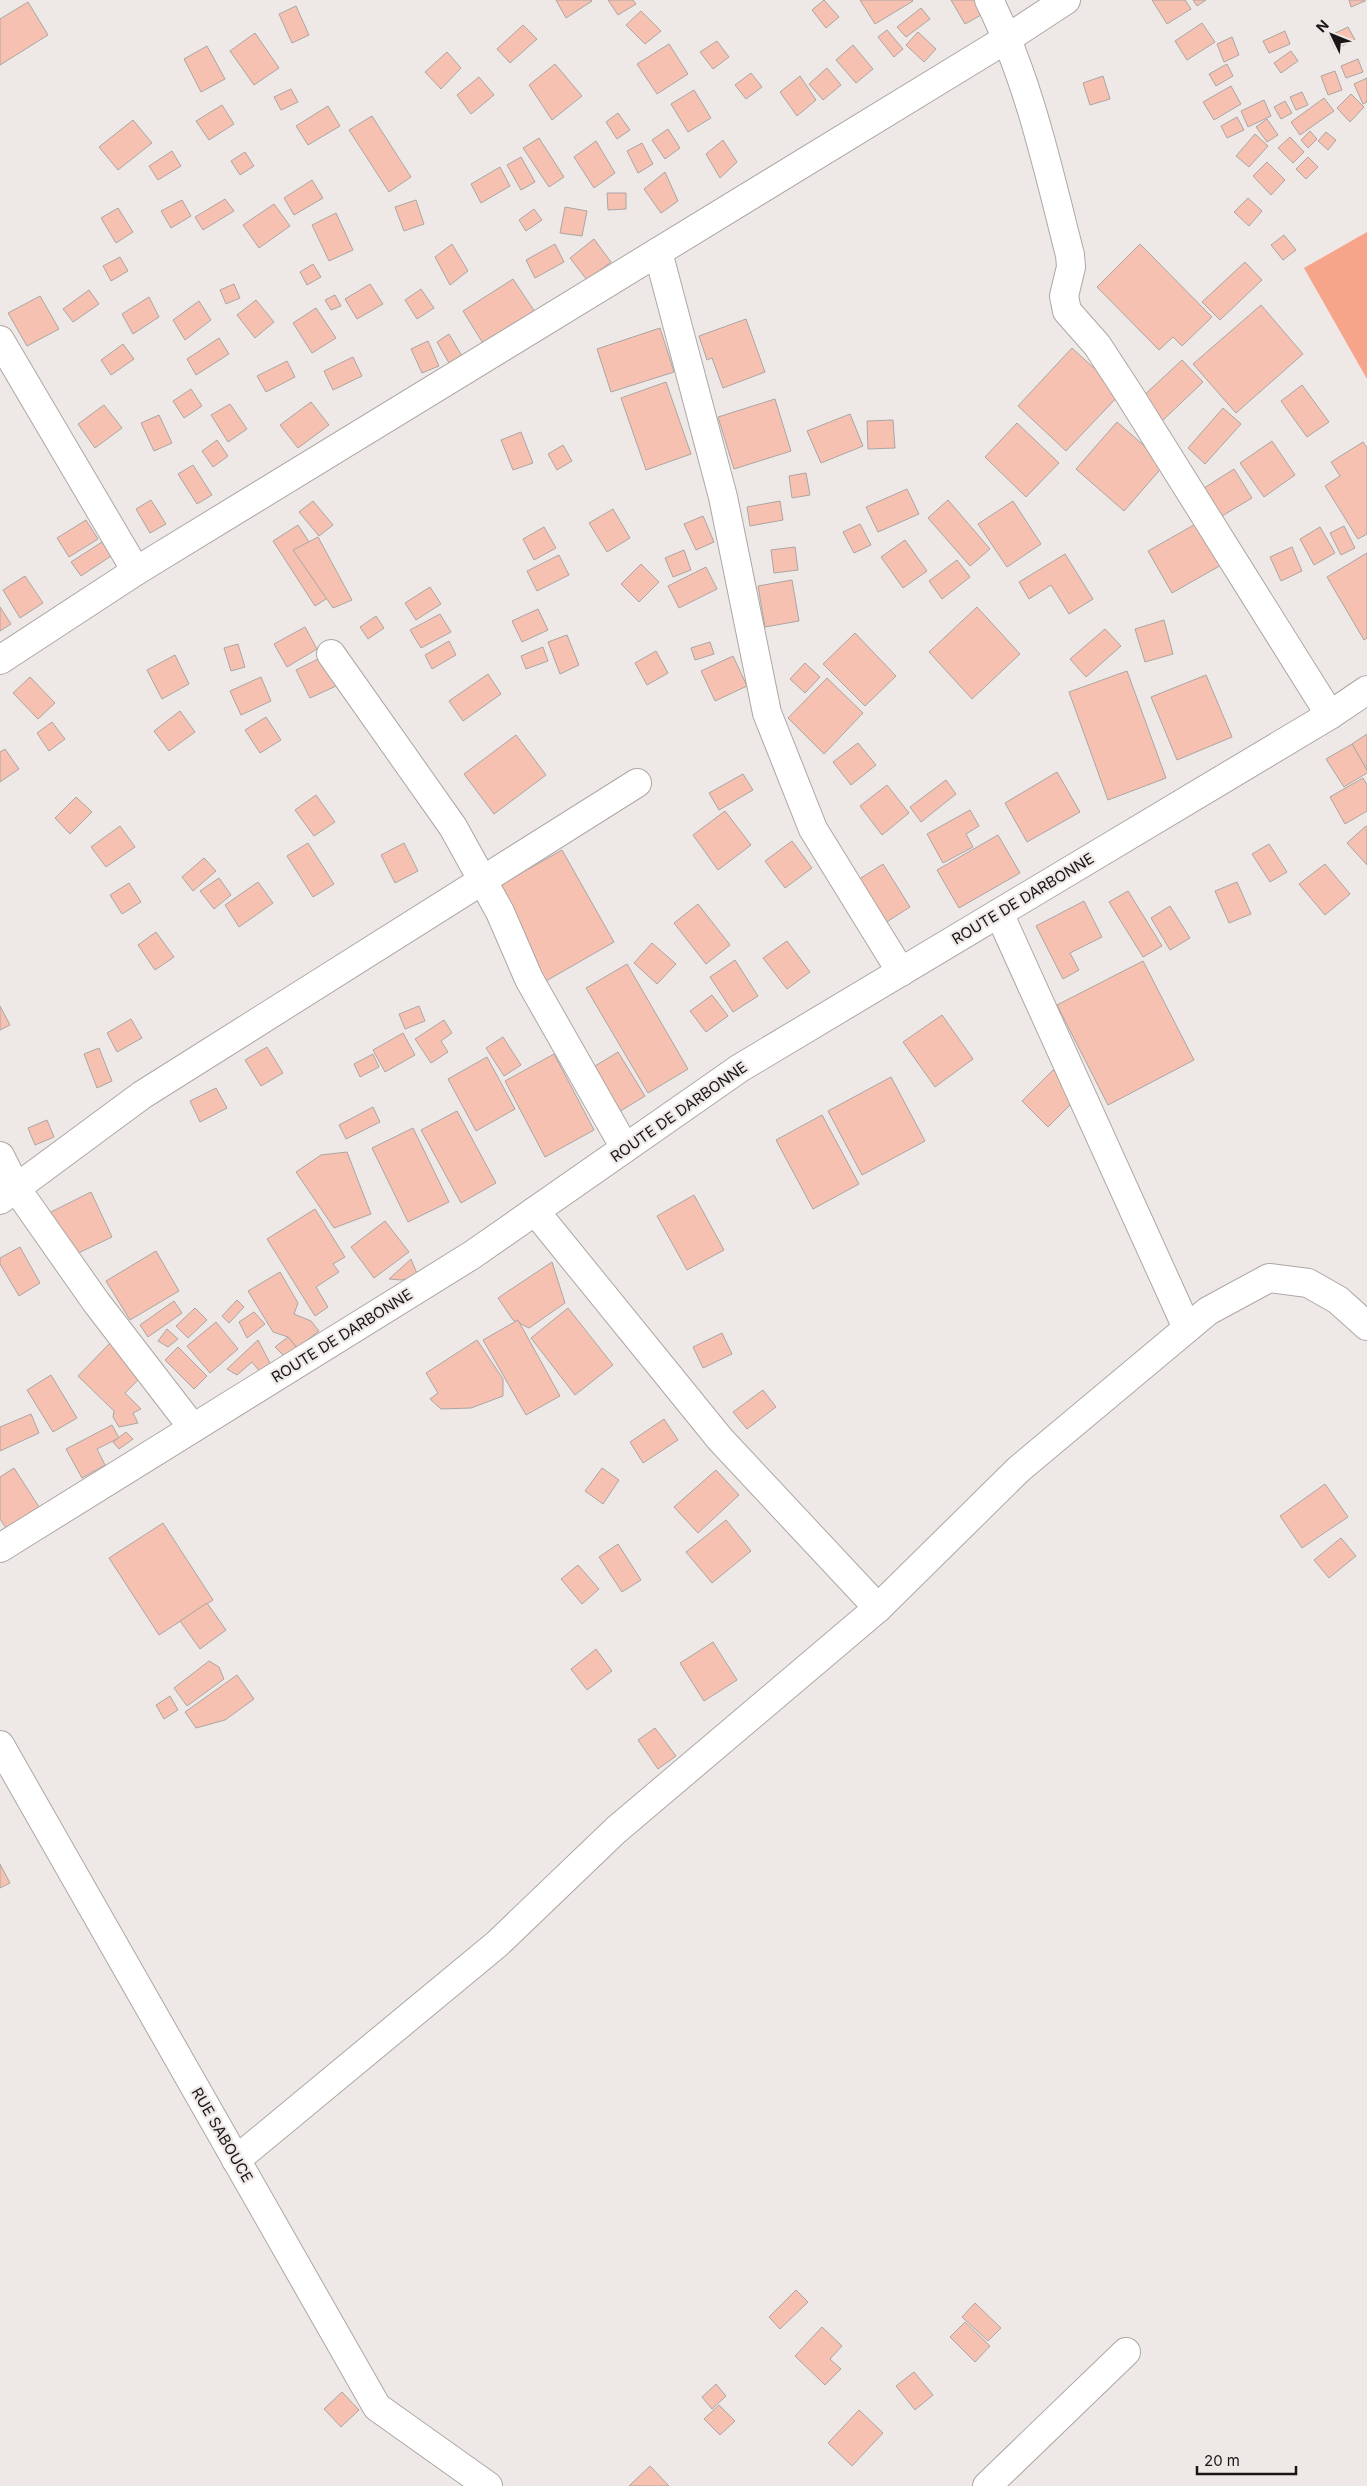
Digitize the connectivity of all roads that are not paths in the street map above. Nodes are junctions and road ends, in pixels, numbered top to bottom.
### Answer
1 (989, 0) edge
2 (1066, 0) edge
3 (1008, 38) junction
4 (658, 252) junction
5 (0, 340) edge
6 (136, 572) junction
7 (331, 654) dead end
8 (0, 660) edge
9 (1367, 690) edge
10 (1330, 715) junction
11 (637, 784) dead end
12 (481, 881) junction
13 (999, 913) junction
14 (901, 972) junction
15 (625, 1148) junction
16 (0, 1156) edge
17 (8, 1194) edge
18 (535, 1211) junction
19 (1367, 1326) edge
20 (1187, 1328) junction
21 (193, 1428) junction
22 (0, 1548) edge
23 (878, 1608) junction
24 (0, 1745) edge
25 (236, 2160) junction
26 (1126, 2352) dead end
27 (488, 2486) edge
28 (987, 2486) edge

1 - 3 street
2 - 3 street
3 - 4 street
3 - 10 street
4 - 6 street
4 - 14 street
5 - 6 street
6 - 8 street
7 - 12 street
9 - 10 street, ROUTE DE DARBONNE
10 - 13 street, ROUTE DE DARBONNE
11 - 12 street
12 - 15 street
12 - 17 street
13 - 14 street, ROUTE DE DARBONNE
13 - 20 street
14 - 15 street, ROUTE DE DARBONNE
15 - 18 street, ROUTE DE DARBONNE
16 - 17 street
17 - 21 street
18 - 21 street, ROUTE DE DARBONNE
18 - 23 street
19 - 20 street
20 - 23 street
21 - 22 street, ROUTE DE DARBONNE
23 - 25 street
24 - 25 street, RUE SABOUCE
25 - 27 street, RUE SABOUCE
26 - 28 street

